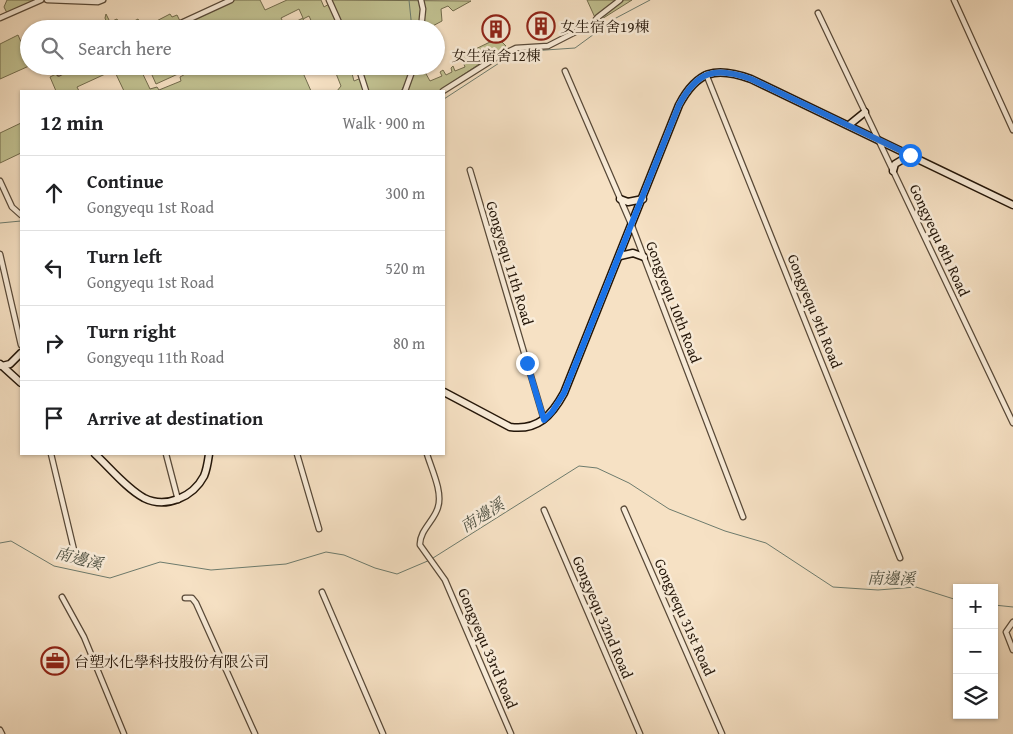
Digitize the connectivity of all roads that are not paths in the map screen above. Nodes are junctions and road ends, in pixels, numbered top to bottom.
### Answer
1 (41, 0) edge
2 (47, 0) edge
3 (103, 0) edge
4 (231, 0) edge
5 (329, 0) edge
6 (421, 0) edge
7 (620, 0) edge
8 (954, 0) edge
9 (818, 13) dead end
10 (0, 18) edge
11 (188, 20) edge
12 (338, 20) edge
13 (422, 20) edge
14 (564, 71) dead end
15 (706, 74) junction
16 (361, 75) edge
17 (411, 75) edge
18 (366, 90) edge
19 (407, 90) edge
20 (445, 90) edge
21 (865, 112) junction
22 (849, 125) junction
23 (1013, 130) edge
24 (878, 138) junction
25 (910, 155) junction
26 (470, 170) dead end
27 (893, 170) junction
28 (0, 181) edge
29 (642, 198) junction
30 (620, 199) junction
31 (1013, 205) edge
32 (20, 215) edge
33 (632, 226) junction
34 (0, 254) edge
35 (620, 256) junction
36 (644, 257) junction
37 (20, 341) edge
38 (20, 353) edge
39 (1, 365) edge
40 (20, 382) edge
41 (445, 393) edge
42 (544, 420) junction
43 (1013, 423) edge
44 (51, 455) edge
45 (97, 455) edge
46 (166, 455) edge
47 (210, 455) edge
48 (297, 455) edge
49 (427, 455) edge
50 (178, 500) junction
51 (624, 509) dead end
52 (544, 510) dead end
53 (744, 517) dead end
54 (319, 529) dead end
55 (74, 550) dead end
56 (900, 558) dead end
57 (322, 592) dead end
58 (62, 597) dead end
59 (185, 598) dead end
60 (1013, 622) edge
61 (1013, 650) edge
62 (0, 730) edge
63 (2, 734) edge
64 (124, 734) edge
65 (255, 734) edge
66 (383, 734) edge
67 (511, 734) edge
68 (640, 734) edge
69 (722, 734) edge

1 - 10 street
2 - 3 street
4 - 11 street
5 - 12 street
6 - 13 street
7 - 20 street
8 - 23 street
9 - 21 street, Gongyequ 8th Road
14 - 30 street, Gongyequ 10th Road
15 - 22 street
15 - 29 street
15 - 56 street, Gongyequ 9th Road
16 - 18 street
17 - 19 street
21 - 22 street
21 - 24 street, Gongyequ 8th Road
22 - 24 street
24 - 25 street
24 - 27 street, Gongyequ 8th Road
25 - 27 street
25 - 31 street
26 - 42 street, Gongyequ 11th Road
27 - 43 street, Gongyequ 8th Road
28 - 32 street
29 - 30 street
29 - 33 street
30 - 33 street, Gongyequ 10th Road
33 - 35 street
33 - 36 street, Gongyequ 10th Road
34 - 37 street
35 - 36 street
35 - 42 street
36 - 53 street, Gongyequ 10th Road
38 - 39 street
39 - 40 street
41 - 42 street
44 - 55 street
45 - 50 street
46 - 50 street
47 - 50 street
48 - 54 street
49 - 67 street, Gongyequ 33rd Road
51 - 69 street, Gongyequ 31st Road
52 - 68 street, Gongyequ 32nd Road
57 - 66 street
58 - 64 street
59 - 65 street
60 - 61 street
62 - 63 street

